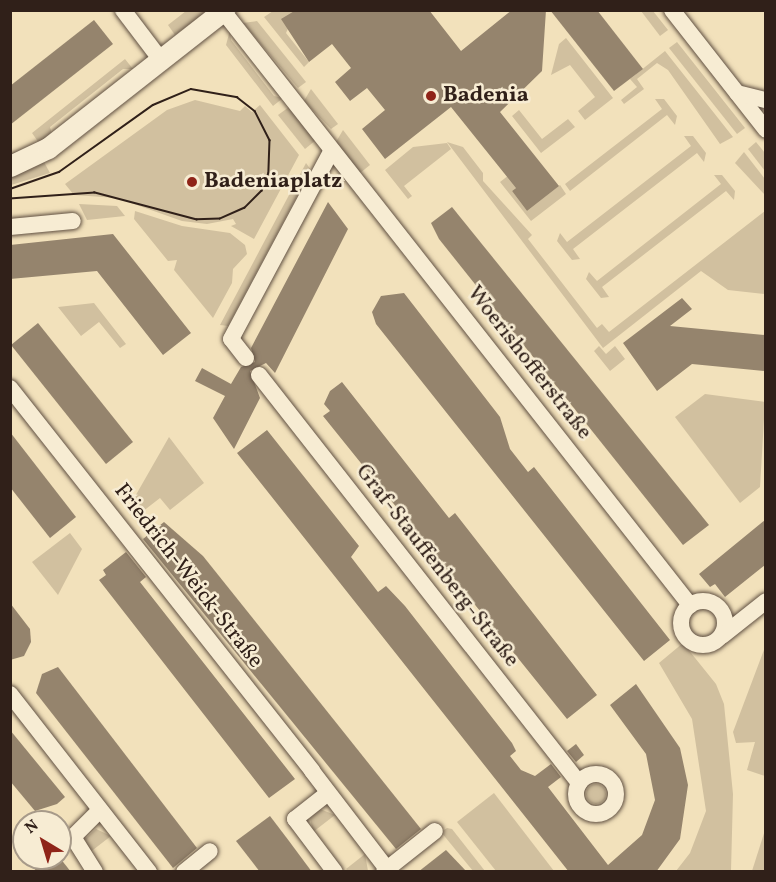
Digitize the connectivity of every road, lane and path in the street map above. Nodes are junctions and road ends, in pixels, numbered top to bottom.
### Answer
1 (123, 10) edge
2 (672, 10) edge
3 (224, 11) edge
4 (161, 60) junction
5 (737, 93) junction
6 (765, 100) edge
7 (765, 130) edge
8 (332, 150) junction
9 (10, 166) edge
10 (73, 221) dead end
11 (10, 227) edge
12 (246, 358) dead end
13 (260, 375) dead end
14 (10, 388) edge
15 (765, 601) edge
16 (690, 605) junction
17 (722, 636) junction
18 (10, 694) edge
19 (579, 783) dead end
20 (328, 793) junction
21 (100, 810) junction
22 (435, 831) dead end
23 (210, 851) dead end
24 (385, 870) edge
25 (95, 872) edge
26 (149, 872) edge
27 (184, 872) edge
28 (335, 872) edge

1 - 4 street
2 - 5 street
3 - 4 street
3 - 8 street
4 - 9 street
5 - 6 street
5 - 7 street
8 - 12 street
8 - 16 street, Woerishofferstraße
10 - 11 street
13 - 19 street, Graf-Stauffenberg-Straße
14 - 20 street, Friedrich-Weick-Straße
15 - 17 street
16 - 17 street
16 - 17 street
18 - 21 street
20 - 24 street, Friedrich-Weick-Straße
20 - 28 street
21 - 25 street
21 - 26 street
22 - 24 street, Friedrich-Weick-Straße
23 - 27 street

